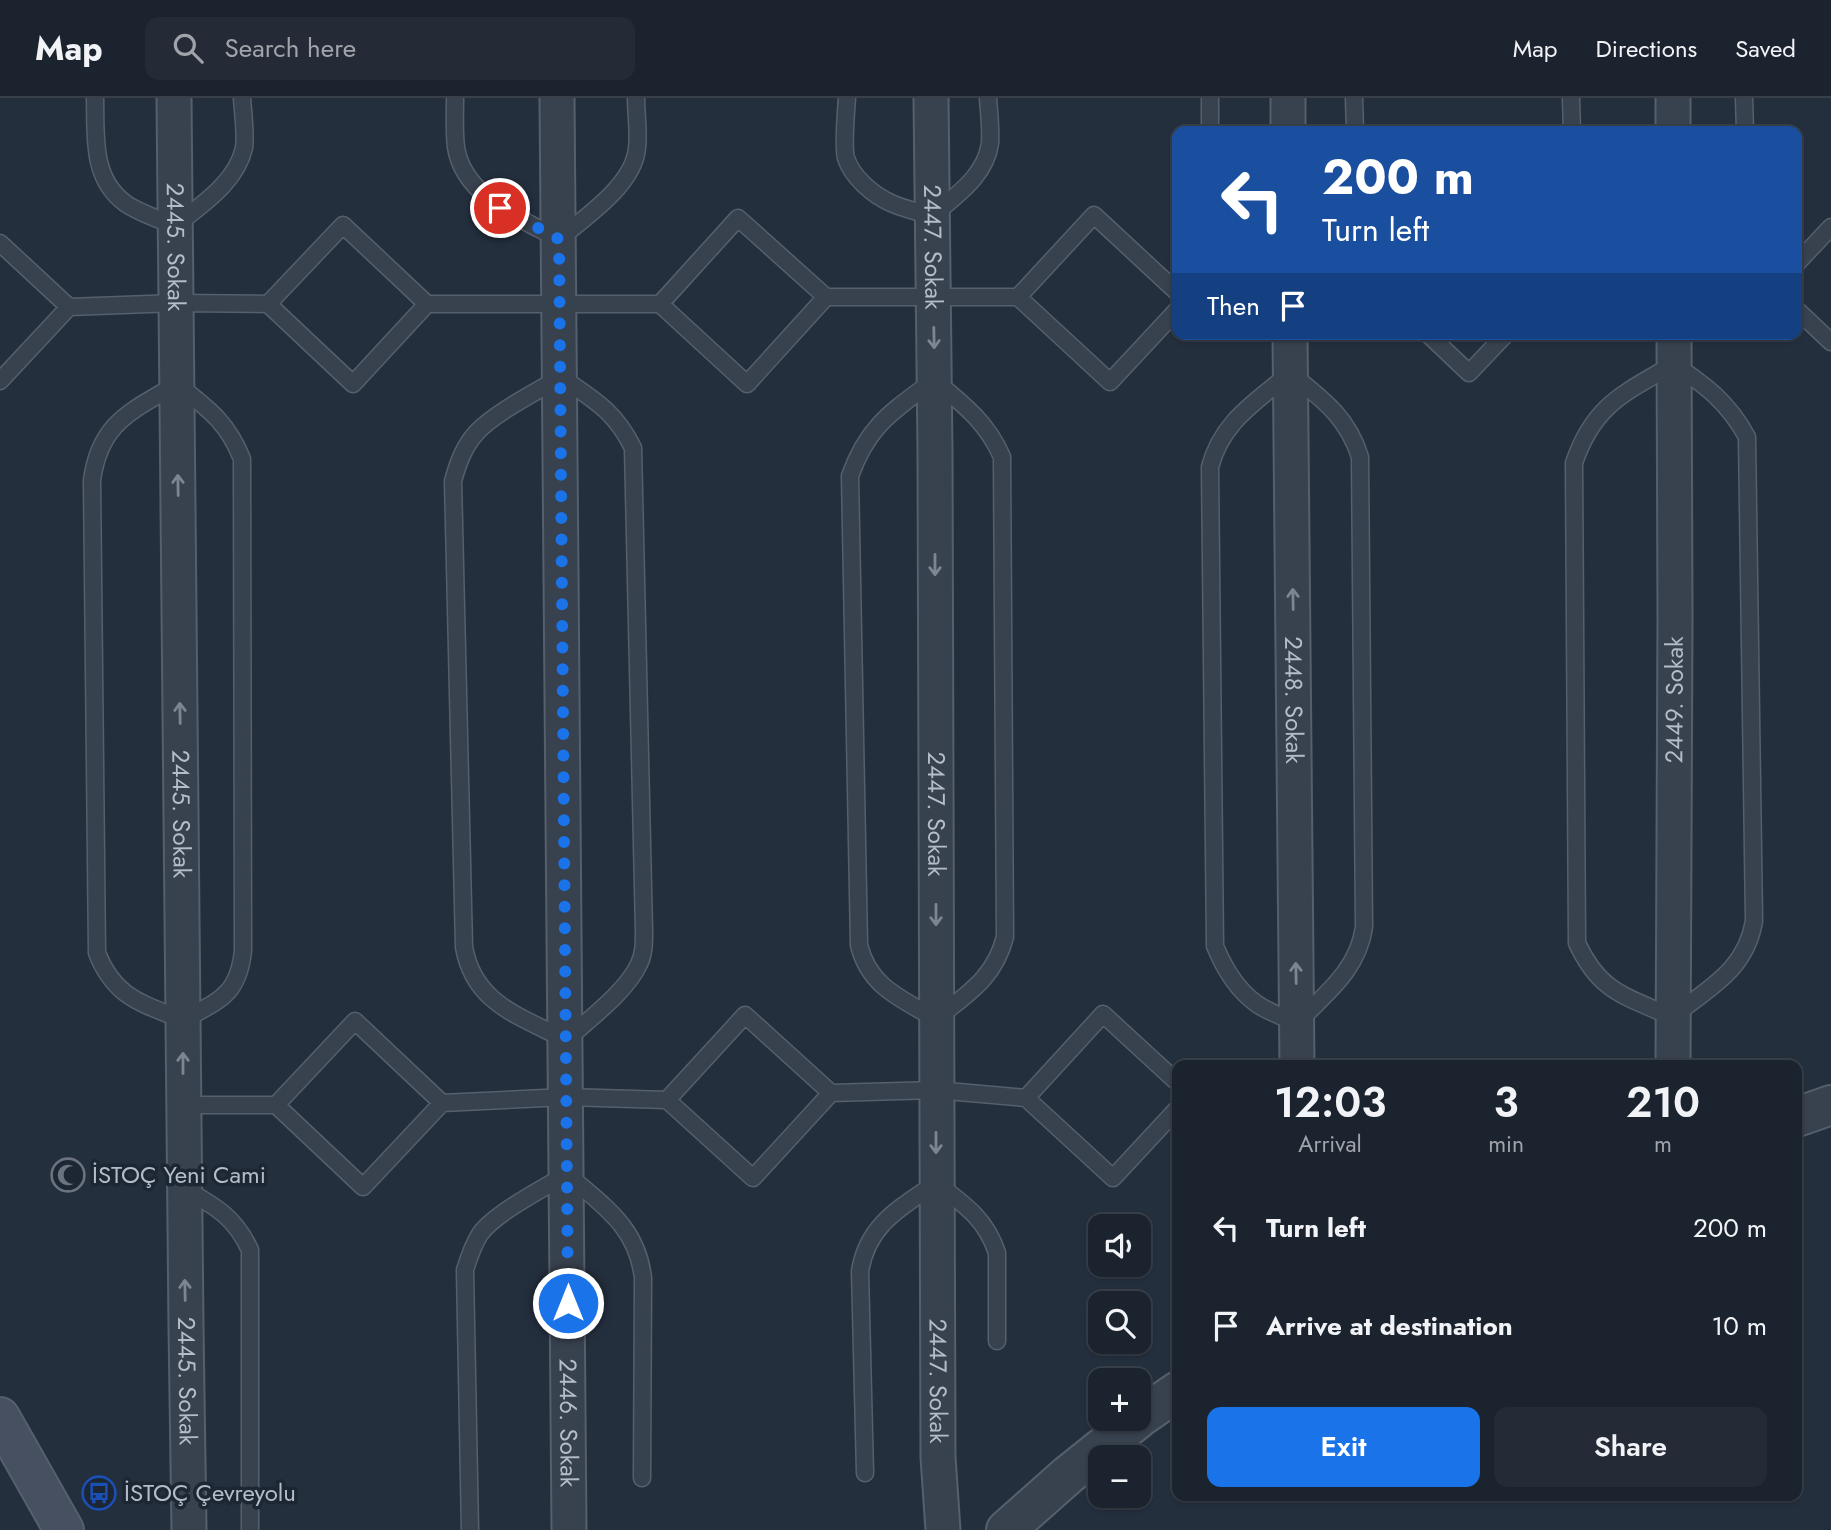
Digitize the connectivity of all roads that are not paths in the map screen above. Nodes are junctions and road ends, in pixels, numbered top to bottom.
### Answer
1 (95, 98) edge
2 (174, 98) edge
3 (243, 98) edge
4 (455, 98) edge
5 (557, 98) edge
6 (636, 98) edge
7 (847, 98) edge
8 (931, 98) edge
9 (988, 98) edge
10 (1210, 98) edge
11 (1288, 98) edge
12 (1354, 98) edge
13 (1571, 98) edge
14 (1673, 98) edge
15 (1744, 98) edge
16 (1210, 126) edge
17 (1288, 126) edge
18 (1355, 126) edge
19 (1572, 126) edge
20 (1673, 126) edge
21 (1745, 126) edge
22 (932, 216) junction
23 (175, 226) junction
24 (1831, 227) edge
25 (559, 239) junction
26 (0, 243) edge
27 (1802, 258) edge
28 (1172, 287) edge
29 (933, 296) junction
30 (826, 297) junction
31 (1018, 297) junction
32 (176, 303) junction
33 (268, 304) junction
34 (427, 304) junction
35 (560, 304) junction
36 (660, 304) junction
37 (69, 307) junction
38 (1172, 315) edge
39 (1802, 315) edge
40 (1290, 340) edge
41 (1434, 340) edge
42 (1500, 340) edge
43 (1831, 342) edge
44 (1674, 349) edge
45 (1290, 373) junction
46 (561, 377) junction
47 (934, 380) junction
48 (0, 381) edge
49 (177, 384) junction
50 (1672, 1017) junction
51 (936, 1019) junction
52 (183, 1020) junction
53 (1297, 1023) junction
54 (566, 1040) junction
55 (1297, 1060) edge
56 (1673, 1060) edge
57 (1172, 1077) edge
58 (936, 1090) junction
59 (831, 1093) junction
60 (566, 1097) junction
61 (1026, 1098) junction
62 (667, 1100) junction
63 (442, 1103) junction
64 (183, 1105) junction
65 (276, 1105) junction
66 (1831, 1105) edge
67 (1172, 1114) edge
68 (1802, 1115) edge
69 (567, 1174) junction
70 (936, 1183) junction
71 (184, 1188) junction
72 (997, 1341) dead end
73 (1172, 1395) edge
74 (1151, 1410) edge
75 (0, 1417) edge
76 (1124, 1431) edge
77 (865, 1473) dead end
78 (642, 1478) dead end
79 (64, 1530) edge
80 (190, 1530) edge
81 (250, 1530) edge
82 (470, 1530) edge
83 (569, 1530) edge
84 (943, 1530) edge
85 (1006, 1530) edge

1 - 23 lane
2 - 23 street, 2445. Sokak
3 - 23 lane
4 - 25 lane
5 - 25 street, 2446. Sokak
6 - 25 lane
7 - 22 lane
8 - 22 street, 2447. Sokak
9 - 22 lane
10 - 16 lane
11 - 17 street
12 - 18 lane
13 - 19 lane
14 - 20 street
15 - 21 lane
22 - 29 street, 2447. Sokak
23 - 32 street, 2445. Sokak
24 - 27 lane
25 - 35 street, 2446. Sokak
26 - 37 lane
28 - 31 lane
29 - 30 lane
29 - 31 lane
29 -> 47 street, 2447. Sokak
30 - 36 lane
30 - 36 lane
31 - 38 lane
32 - 33 lane
32 - 37 lane
32 - 49 street, 2445. Sokak
33 - 34 lane
33 - 34 lane
34 - 35 lane
35 - 36 lane
35 - 46 street, 2446. Sokak
37 - 48 lane
39 - 43 lane
40 - 45 street, 2448. Sokak
41 - 42 lane
44 - 50 street, 2449. Sokak
44 - 50 lane
44 - 50 lane
53 -> 45 street, 2448. Sokak
45 - 53 lane
45 - 53 lane
46 - 54 street, 2446. Sokak
46 - 54 lane
46 - 54 lane
47 -> 51 street, 2447. Sokak
47 - 51 lane
47 - 51 lane
52 -> 49 street, 2445. Sokak
49 - 52 lane
49 - 52 lane
50 - 56 street, 2449. Sokak
51 - 58 street, 2447. Sokak
64 -> 52 street, 2445. Sokak
53 - 55 street, 2448. Sokak
54 - 60 street, 2446. Sokak
57 - 61 lane
58 - 59 lane
58 - 61 lane
58 -> 70 street, 2447. Sokak
59 - 62 lane
59 - 62 lane
60 - 62 lane
60 - 63 lane
60 - 69 street, 2446. Sokak
61 - 67 lane
63 - 65 lane
63 - 65 lane
64 - 65 lane
64 - 71 street, 2445. Sokak
66 - 68 street
69 - 78 lane
69 - 82 lane
69 - 83 street, 2446. Sokak
70 - 72 lane
70 - 77 lane
70 - 84 street, 2447. Sokak
80 -> 71 street, 2445. Sokak
71 - 81 lane
73 - 74 street
75 - 79 main road
76 - 85 street

